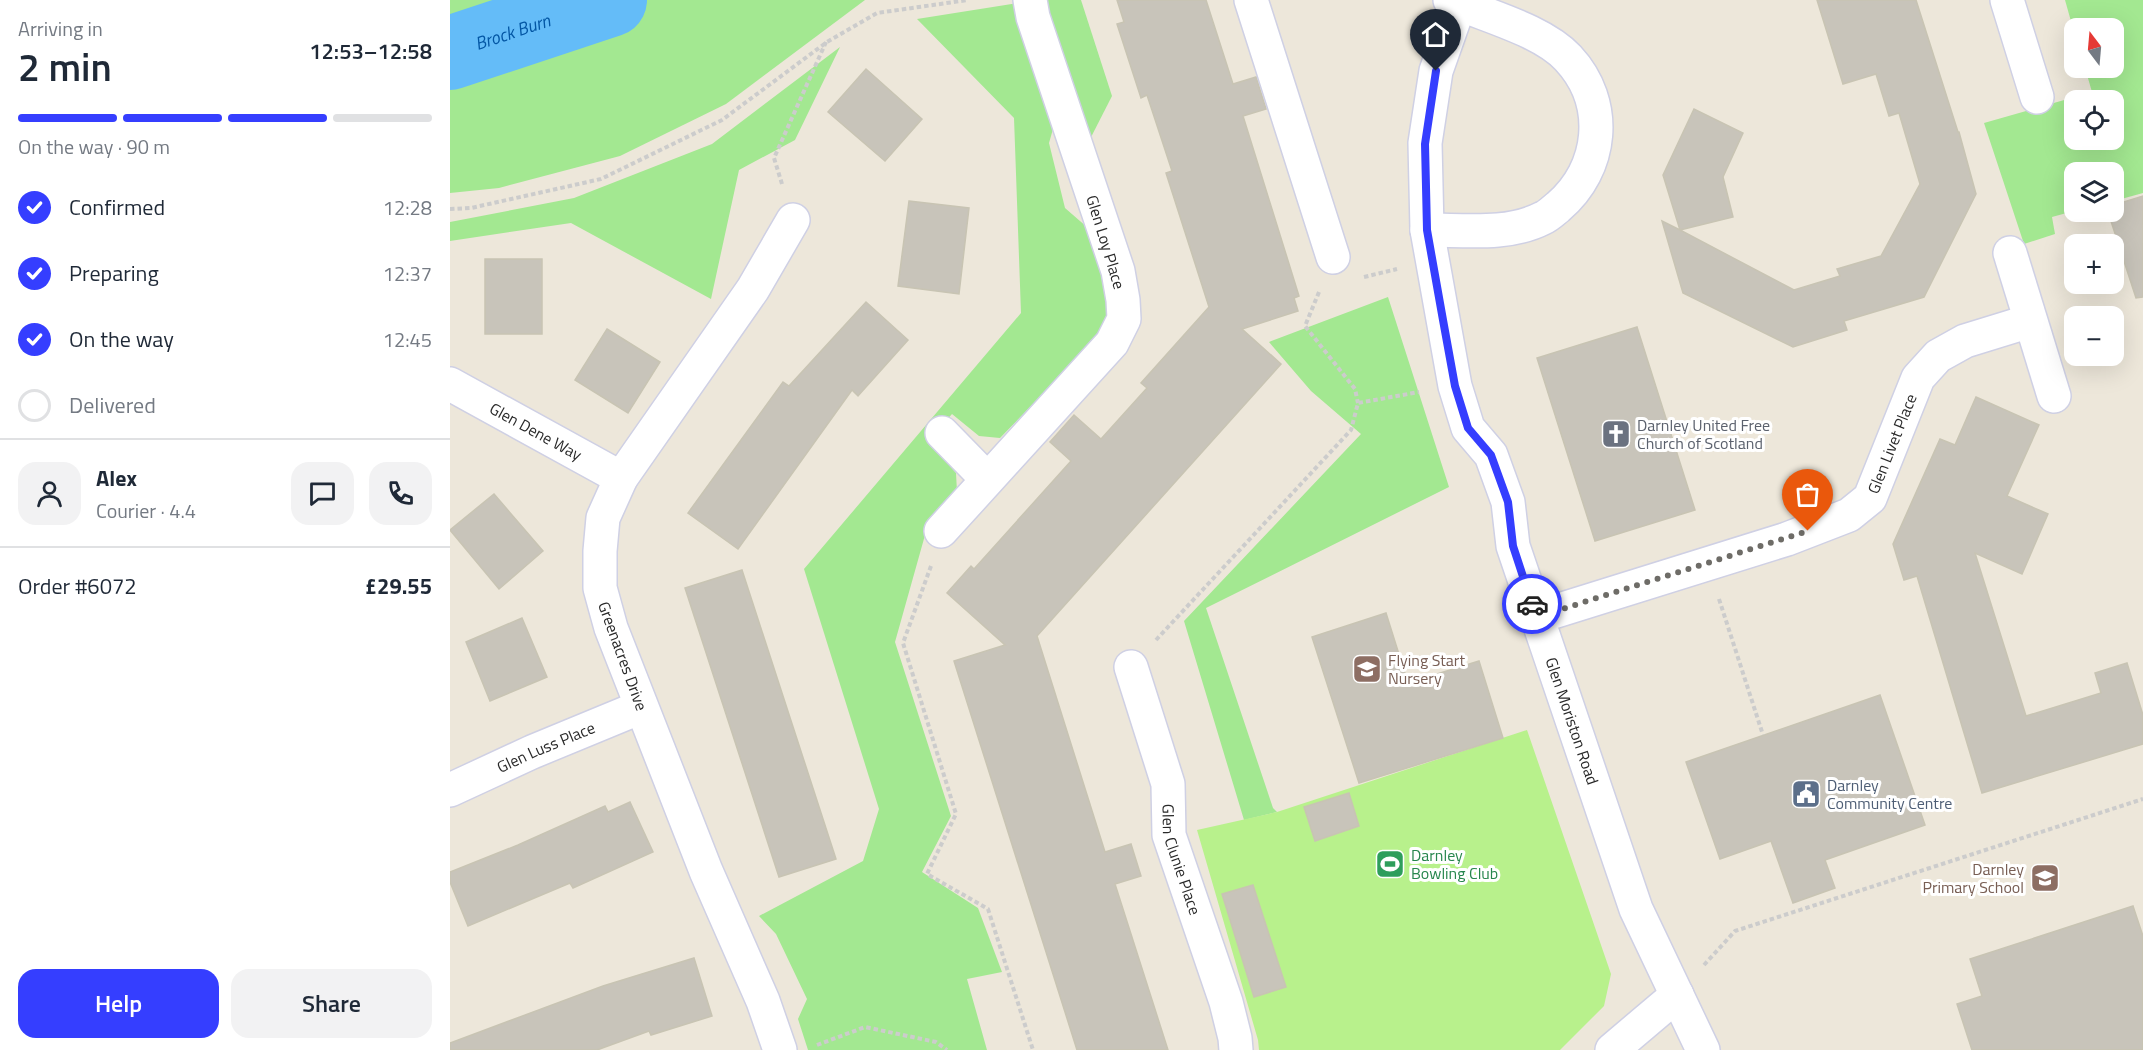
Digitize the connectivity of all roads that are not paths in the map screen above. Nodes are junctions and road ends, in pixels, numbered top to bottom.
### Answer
1 (1030, 0) edge
2 (1251, 0) edge
3 (2007, 0) edge
4 (1457, 1) edge
5 (2037, 97) dead end
6 (793, 220) road end
7 (1429, 245) junction
8 (2010, 253) dead end
9 (1334, 257) road end
10 (2030, 321) junction
11 (450, 384) edge
12 (2054, 396) dead end
13 (942, 433) dead end
14 (621, 478) junction
15 (987, 478) junction
16 (941, 531) road end
17 (1537, 617) junction
18 (1131, 667) road end
19 (641, 707) junction
20 (450, 790) edge
21 (1677, 995) junction
22 (780, 1050) edge
23 (1236, 1050) edge
24 (1612, 1050) edge
25 (1703, 1050) edge

1 - 15 street, Glen Loy Place
2 - 9 street
3 - 5 street
4 - 7 street, Glen Moriston Road
4 - 7 street
6 - 14 street, Greenacres Drive
7 - 17 street, Glen Moriston Road
8 - 10 street
10 - 12 street
10 - 17 street, Glen Livet Place
11 - 14 street, Glen Dene Way
13 - 15 street
14 - 19 street, Greenacres Drive
15 - 16 street, Glen Loy Place
17 - 21 street, Glen Moriston Road
18 - 23 street, Glen Clunie Place
19 - 20 street, Glen Luss Place
19 - 22 street, Greenacres Drive
21 - 24 street
21 - 25 street, Glen Moriston Road

